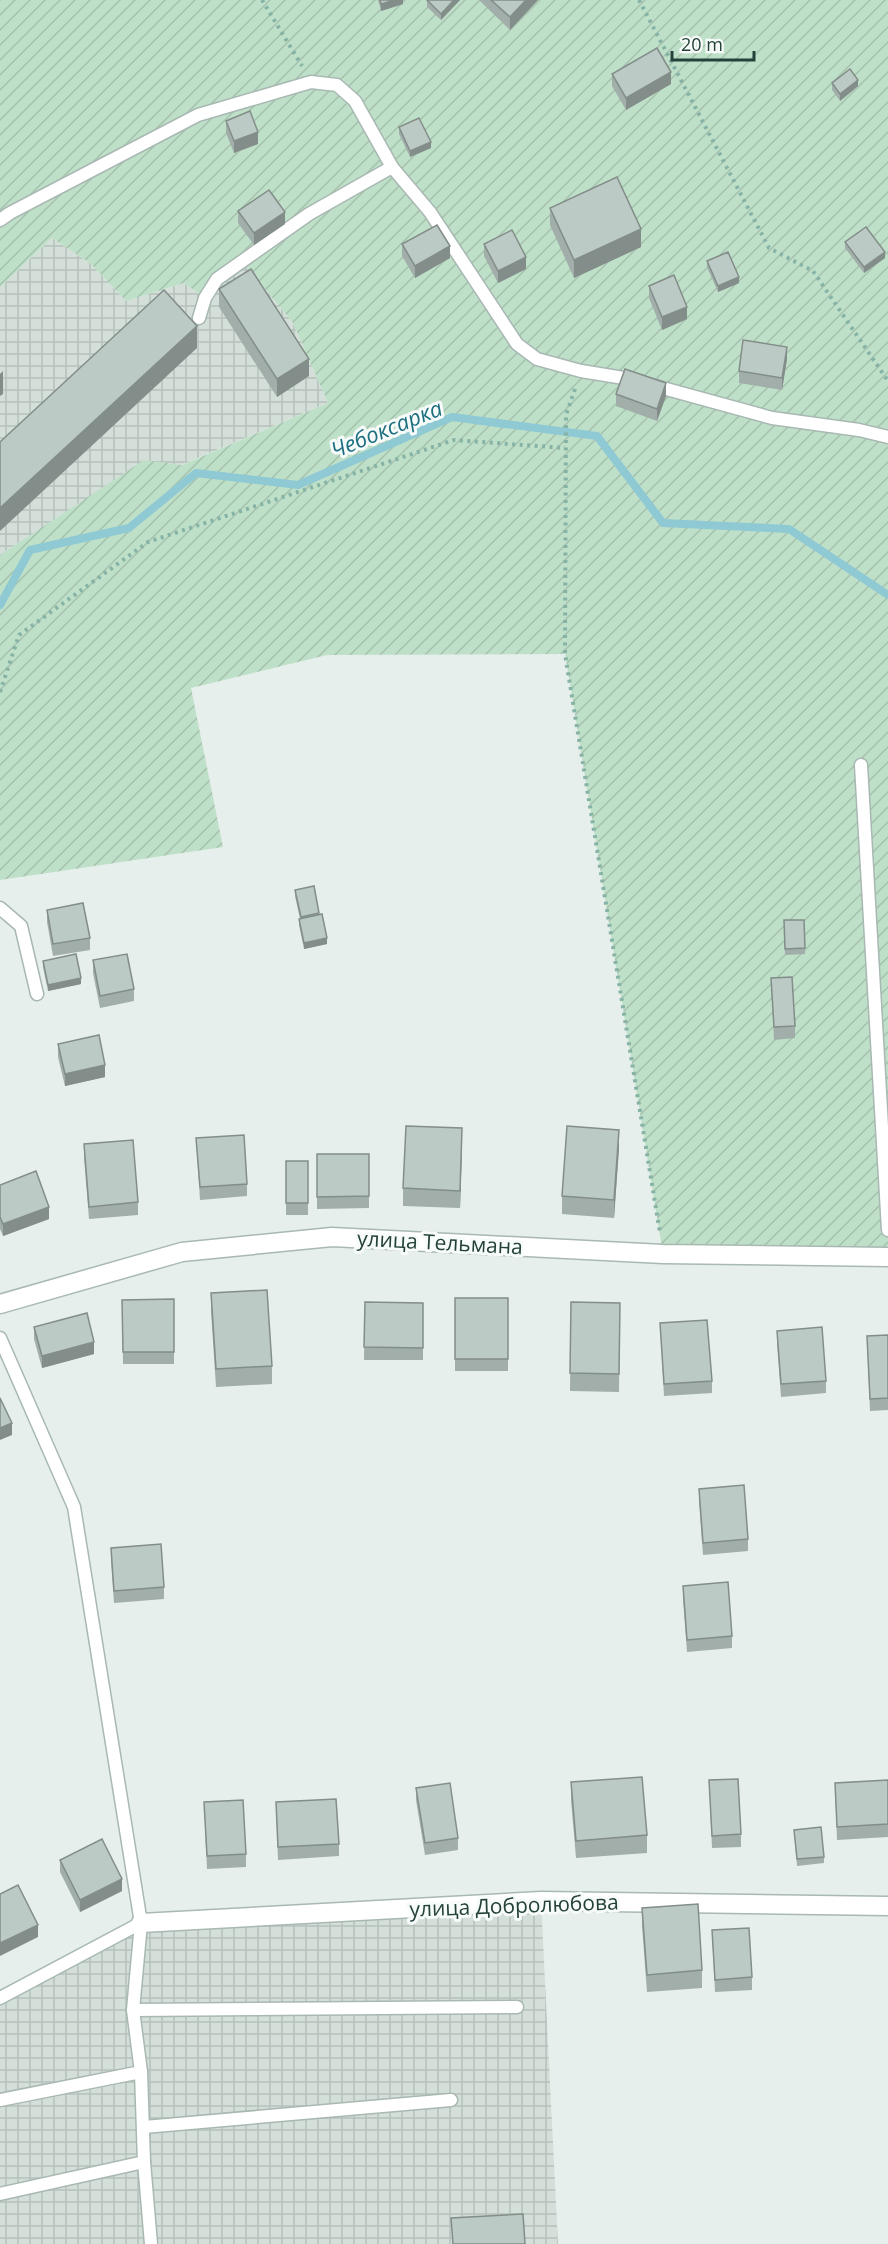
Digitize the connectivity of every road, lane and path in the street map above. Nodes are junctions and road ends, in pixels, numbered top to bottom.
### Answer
1 (262, 0) edge
2 (639, 0) edge
3 (311, 82) junction
4 (392, 167) junction
5 (0, 220) edge
6 (199, 318) dead end
7 (581, 371) junction
8 (888, 381) edge
9 (888, 437) edge
10 (565, 448) junction
11 (0, 692) edge
12 (861, 765) dead end
13 (0, 908) edge
14 (37, 994) dead end
15 (888, 1230) edge
16 (663, 1254) junction
17 (888, 1257) edge
18 (0, 1304) edge
19 (0, 1338) edge
20 (888, 1906) edge
21 (141, 1923) junction
22 (0, 1998) edge
23 (517, 2007) dead end
24 (133, 2010) junction
25 (141, 2072) junction
26 (0, 2100) edge
27 (451, 2100) dead end
28 (144, 2127) junction
29 (144, 2162) junction
30 (0, 2194) edge
31 (152, 2244) edge

1 - 3 path
2 - 8 path
3 - 4 lane
3 - 5 lane
4 - 6 lane
4 - 7 lane
7 - 9 lane
7 - 10 path
10 - 11 path
10 - 16 path
12 - 15 lane
13 - 14 lane
16 - 17 street, улица Тельмана
16 - 18 street, улица Тельмана
19 - 21 lane
20 - 21 street, улица Добролюбова
21 - 22 lane
21 - 24 lane
23 - 24 lane
24 - 25 lane
25 - 26 lane
25 - 28 lane
27 - 28 lane
28 - 29 lane
29 - 30 lane
29 - 31 lane

